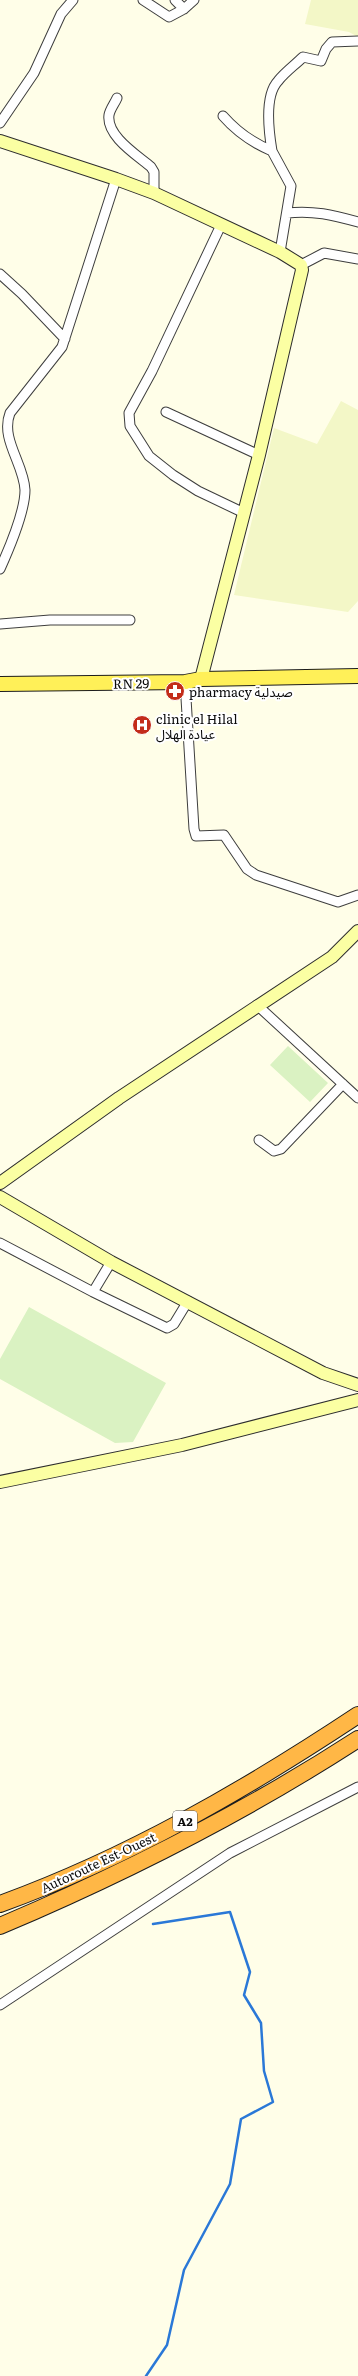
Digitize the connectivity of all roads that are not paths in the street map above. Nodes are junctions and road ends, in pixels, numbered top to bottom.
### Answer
1 (73, 0) edge
2 (143, 0) edge
3 (175, 0) edge
4 (194, 0) edge
5 (184, 9) junction
6 (358, 41) edge
7 (118, 98) dead end
8 (223, 116) dead end
9 (0, 123) edge
10 (0, 141) edge
11 (272, 151) junction
12 (116, 179) junction
13 (154, 193) junction
14 (287, 213) junction
15 (358, 222) edge
16 (221, 224) junction
17 (280, 252) junction
18 (358, 258) edge
19 (301, 265) junction
20 (0, 274) edge
21 (65, 339) junction
22 (166, 412) dead end
23 (259, 456) junction
24 (242, 512) junction
25 (0, 569) edge
26 (130, 620) dead end
27 (0, 624) edge
28 (358, 676) edge
29 (201, 679) junction
30 (185, 682) junction
31 (0, 684) edge
32 (358, 895) edge
33 (358, 931) edge
34 (258, 1005) junction
35 (343, 1084) junction
36 (358, 1098) edge
37 (259, 1140) dead end
38 (0, 1183) edge
39 (0, 1197) edge
40 (0, 1243) edge
41 (111, 1262) junction
42 (93, 1292) junction
43 (188, 1301) junction
44 (358, 1385) edge
45 (358, 1400) edge
46 (2, 1479) edge
47 (358, 1715) edge
48 (358, 1739) edge
49 (358, 1787) edge
50 (0, 1904) edge
51 (0, 1926) edge
52 (0, 2005) edge

1 - 9 street
2 - 5 street
3 - 5 street
4 - 5 street
6 - 11 street
7 - 13 street
8 - 11 street
10 - 12 street
11 - 14 street
12 - 13 street
12 - 21 street
13 - 16 street
14 - 15 street
14 - 17 street
16 - 17 street
16 - 24 street
17 - 19 street
18 - 19 street
19 - 23 street
20 - 21 street
21 - 25 street
22 - 23 street
23 - 24 street
24 - 29 street
26 - 27 street
28 - 29 main road, RN 29 / RN 29
29 - 30 main road, RN 29 / RN 29
30 - 31 main road, RN 29 / RN 29
30 - 32 street
33 - 34 street
34 - 35 street
34 - 38 street
35 - 36 street
35 - 37 street
39 - 41 street
40 - 42 street
41 - 42 street
41 - 43 street
42 - 43 street
43 - 44 street
45 - 46 street
47 - 50 highway, Autoroute Est-Ouest / A2
48 - 51 highway, Autoroute Est-Ouest / A2
49 - 52 street

